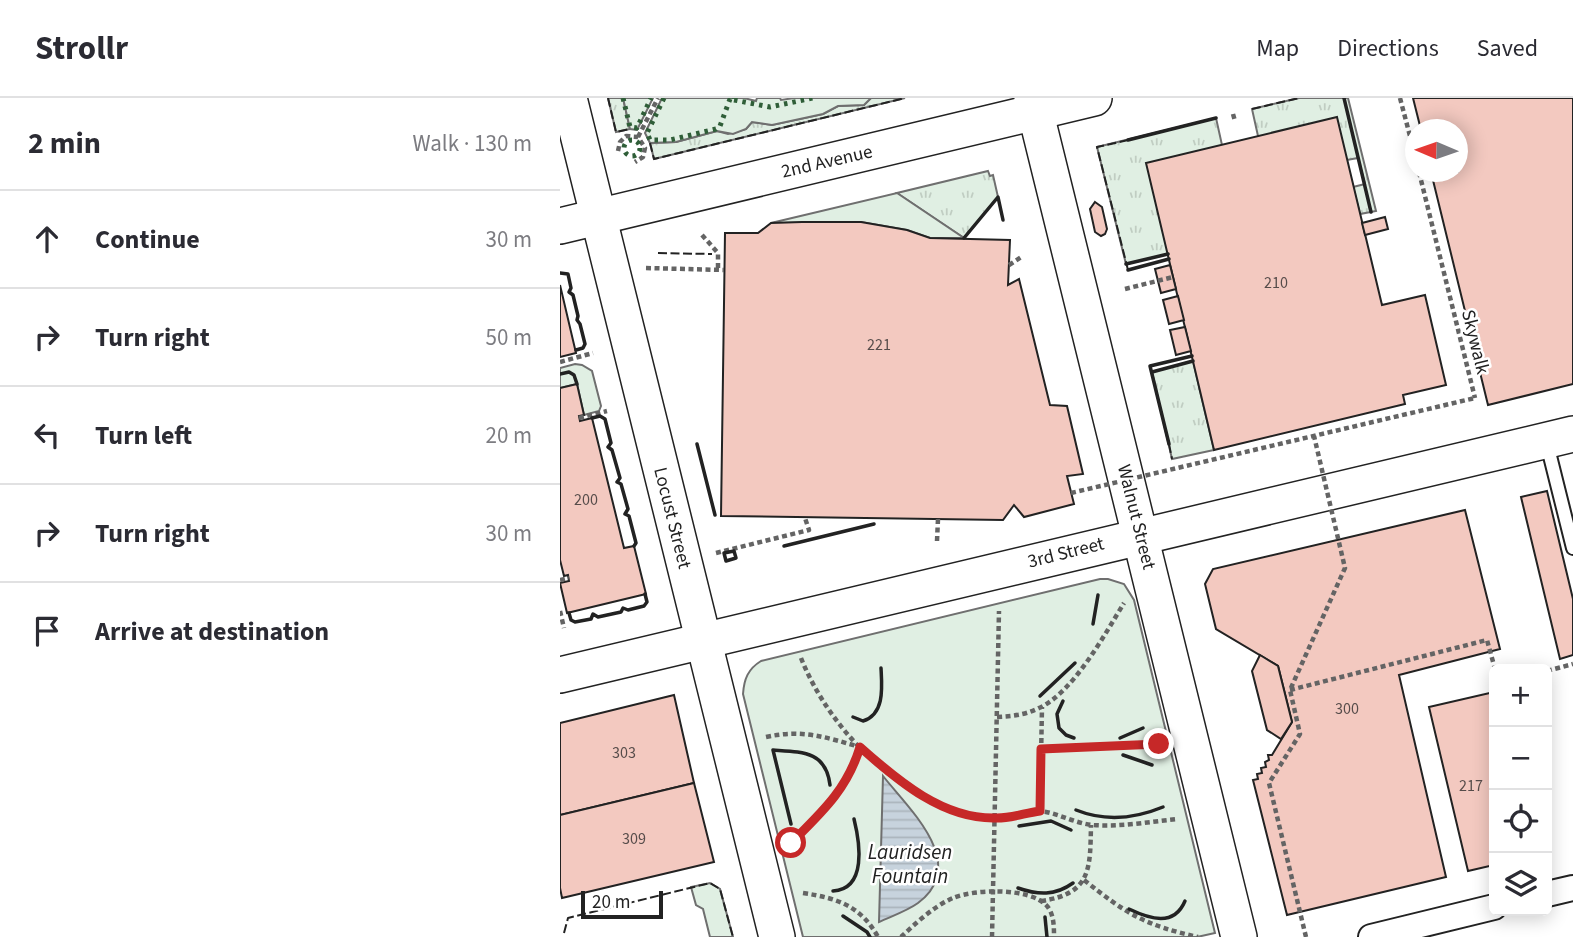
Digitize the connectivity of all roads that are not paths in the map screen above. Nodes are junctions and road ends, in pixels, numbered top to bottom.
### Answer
1 (569, 98) edge
2 (1094, 98) edge
3 (1033, 105) edge
4 (598, 216) junction
5 (560, 226) edge
6 (1560, 437) edge
7 (1140, 536) junction
8 (1573, 548) edge
9 (703, 642) junction
10 (560, 675) edge
11 (1573, 888) edge
12 (1552, 893) edge
13 (1489, 908) edge
14 (777, 937) edge
15 (1238, 937) edge
16 (1371, 937) edge

1 - 4 main road, Locust Street
2 - 3 main road, 2nd Avenue
3 - 4 main road, 2nd Avenue
3 - 7 main road, Walnut Street
4 - 5 main road, 2nd Avenue
4 - 9 main road, Locust Street
6 - 7 main road, 3rd Street
6 - 8 lane
7 - 9 main road, 3rd Street
7 - 15 main road, Walnut Street
9 - 10 main road, 3rd Street
9 - 14 main road, Locust Street
11 - 12 street
13 - 16 street

